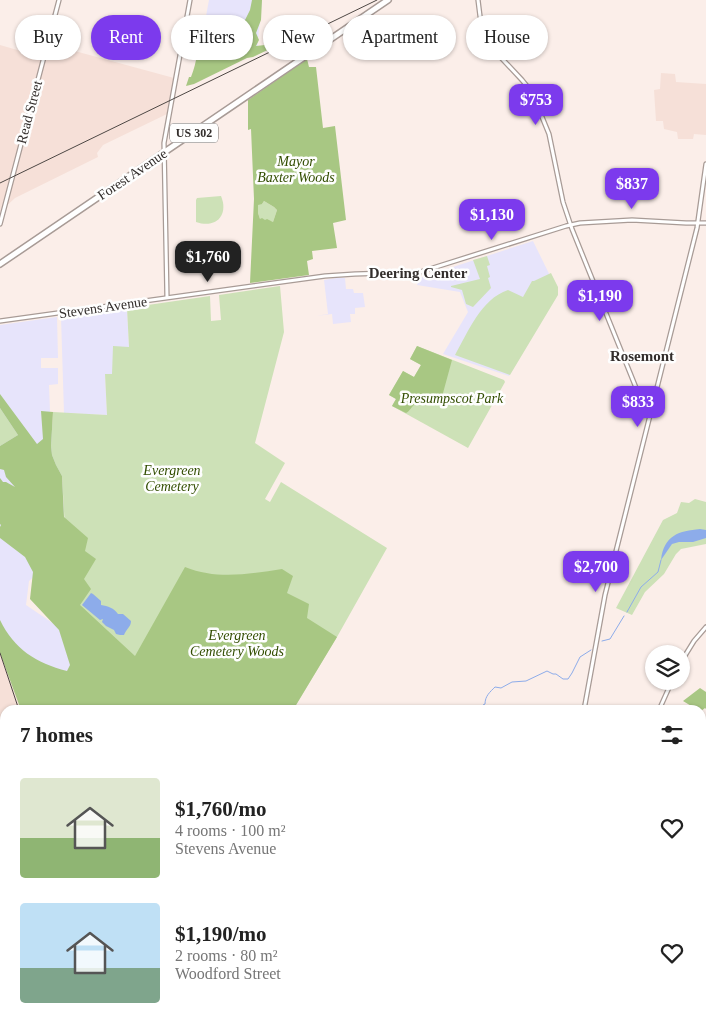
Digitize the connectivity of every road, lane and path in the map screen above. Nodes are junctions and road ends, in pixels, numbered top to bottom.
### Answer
1 (59, 0) edge
2 (190, 0) edge
3 (388, 0) edge
4 (478, 0) edge
5 (164, 153) junction
6 (706, 164) edge
7 (706, 223) edge
8 (0, 224) edge
9 (698, 224) junction
10 (570, 225) junction
11 (0, 264) edge
12 (167, 298) junction
13 (0, 321) edge
14 (650, 417) junction
15 (706, 627) edge
16 (690, 647) edge
17 (668, 690) edge
18 (585, 705) edge
19 (661, 705) edge

1 - 8 main road, Read Street
2 - 5 main road
3 - 5 highway, Forest Avenue / US 302
4 - 10 main road
5 - 11 highway, Forest Avenue / US 302
5 - 12 main road
6 - 9 main road
7 - 9 main road, Stevens Avenue
9 - 10 main road, Stevens Avenue
9 - 14 main road
10 - 12 main road, Stevens Avenue
10 - 14 main road
12 - 13 main road, Stevens Avenue
14 - 18 main road
15 - 16 main road
17 - 19 main road

